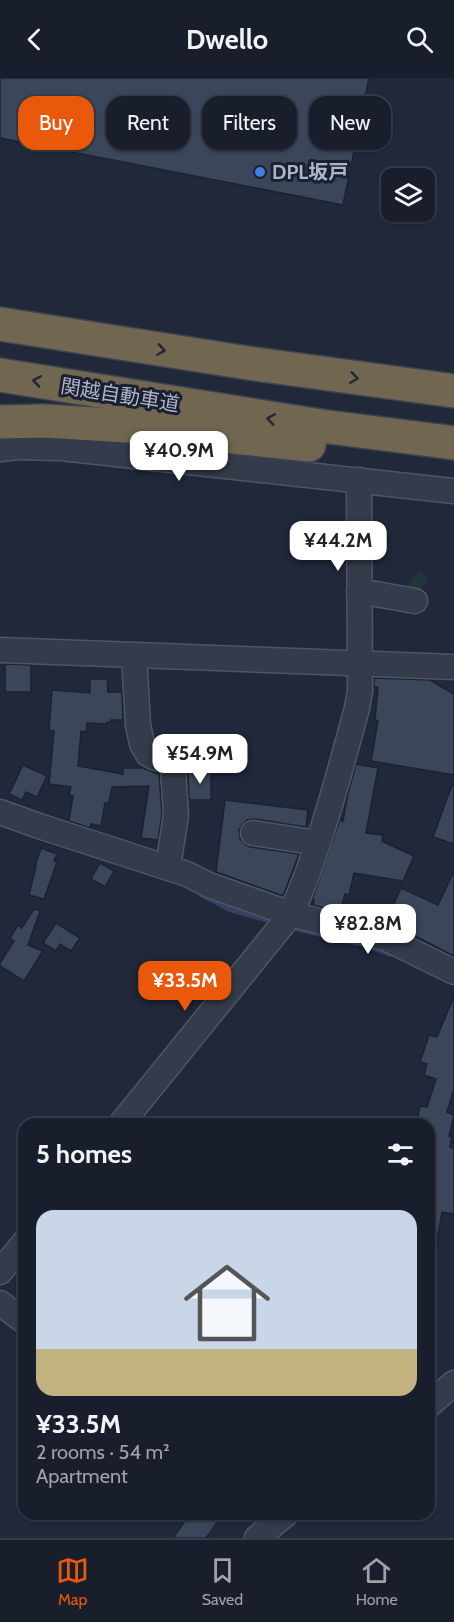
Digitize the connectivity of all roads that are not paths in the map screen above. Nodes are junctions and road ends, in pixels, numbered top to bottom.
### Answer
1 (0, 315) edge
2 (0, 324) edge
3 (118, 344) junction
4 (0, 375) edge
5 (454, 391) edge
6 (0, 422) edge
7 (454, 443) edge
8 (0, 449) edge
9 (454, 457) edge
10 (359, 480) junction
11 (454, 491) edge
12 (359, 591) junction
13 (415, 601) dead end
14 (0, 650) edge
15 (134, 655) junction
16 (361, 663) junction
17 (454, 667) edge
18 (0, 812) edge
19 (253, 833) dead end
20 (318, 843) junction
21 (168, 867) junction
22 (286, 919) junction
23 (454, 972) edge
24 (126, 1118) edge
25 (18, 1250) edge
26 (0, 1272) edge
27 (0, 1303) edge
28 (18, 1316) edge
29 (454, 1383) edge
30 (435, 1400) edge
31 (279, 1520) edge
32 (257, 1538) edge

1 - 3 highway
2 - 3 highway
3 -> 5 highway
7 -> 4 highway, 関越自動車道
6 - 9 highway
8 - 10 street
10 - 11 street
10 - 12 street
12 - 13 street
12 - 16 street
14 - 15 street
15 - 16 street
15 - 21 street
16 - 17 street
16 - 20 street
18 - 21 street
19 - 20 street
20 - 22 street
21 - 22 street
22 - 23 street
22 - 24 street
25 - 26 street
27 - 28 street
29 - 30 street
31 - 32 street

